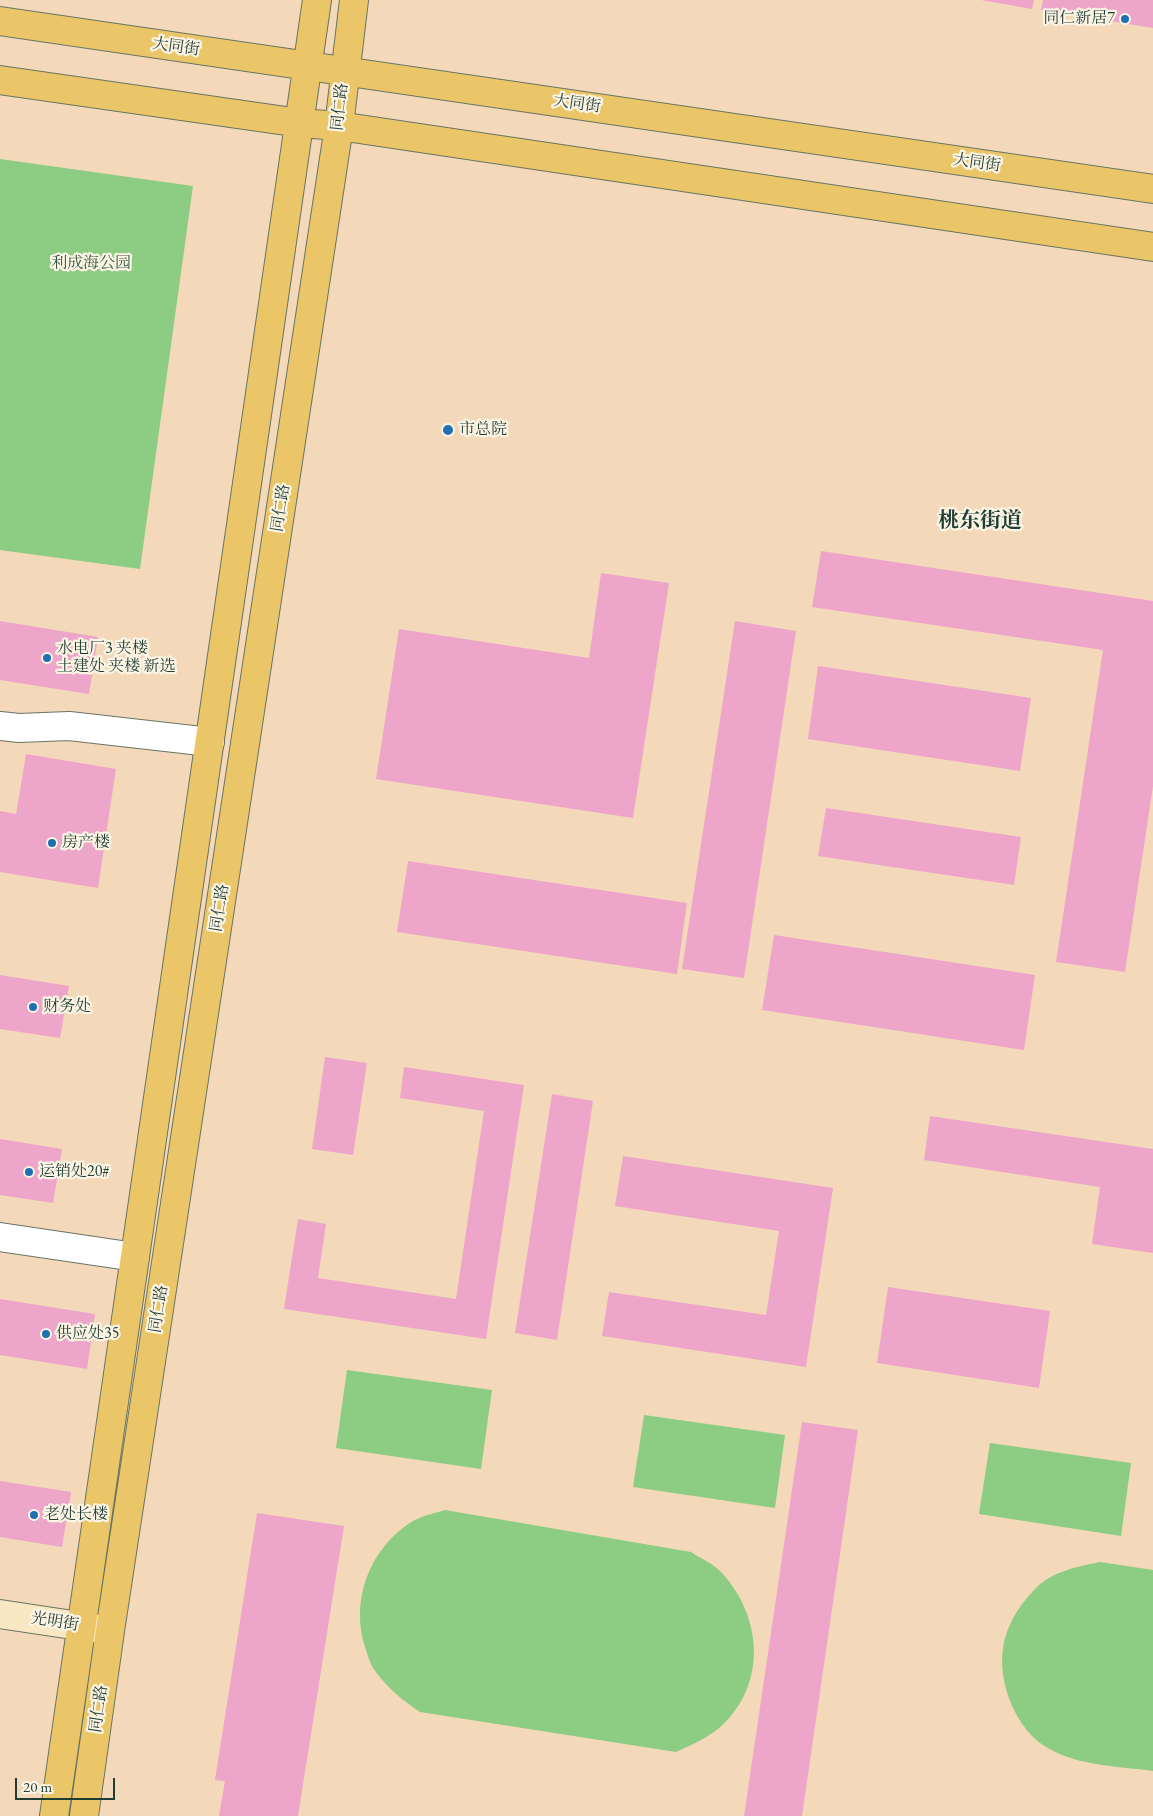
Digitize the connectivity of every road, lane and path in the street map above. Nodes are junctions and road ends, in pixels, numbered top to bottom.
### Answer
1 (317, 0) edge
2 (354, 0) edge
3 (0, 21) edge
4 (308, 66) junction
5 (344, 70) junction
6 (0, 80) edge
7 (300, 123) junction
8 (339, 126) junction
9 (1153, 189) edge
10 (1153, 247) edge
11 (0, 726) edge
12 (210, 742) junction
13 (0, 1237) edge
14 (135, 1257) junction
15 (0, 1614) edge
16 (82, 1626) junction
17 (110, 1631) junction
18 (54, 1816) edge
19 (84, 1816) edge

1 - 4 main road, 同仁路
2 - 5 main road, 同仁路
3 - 4 main road, 大同街
4 - 5 main road, 大同街
4 - 7 main road, 同仁路
5 - 8 main road, 同仁路
5 - 9 main road, 大同街
6 - 7 main road
7 - 8 main road
7 - 12 main road, 同仁路
8 - 10 main road
8 - 17 main road, 同仁路
11 - 12 street
12 - 14 main road, 同仁路
13 - 14 street
14 - 16 main road, 同仁路
15 - 16 main road, 光明街
16 - 17 main road, 光明街
16 - 18 main road, 同仁路
17 - 19 main road, 同仁路

